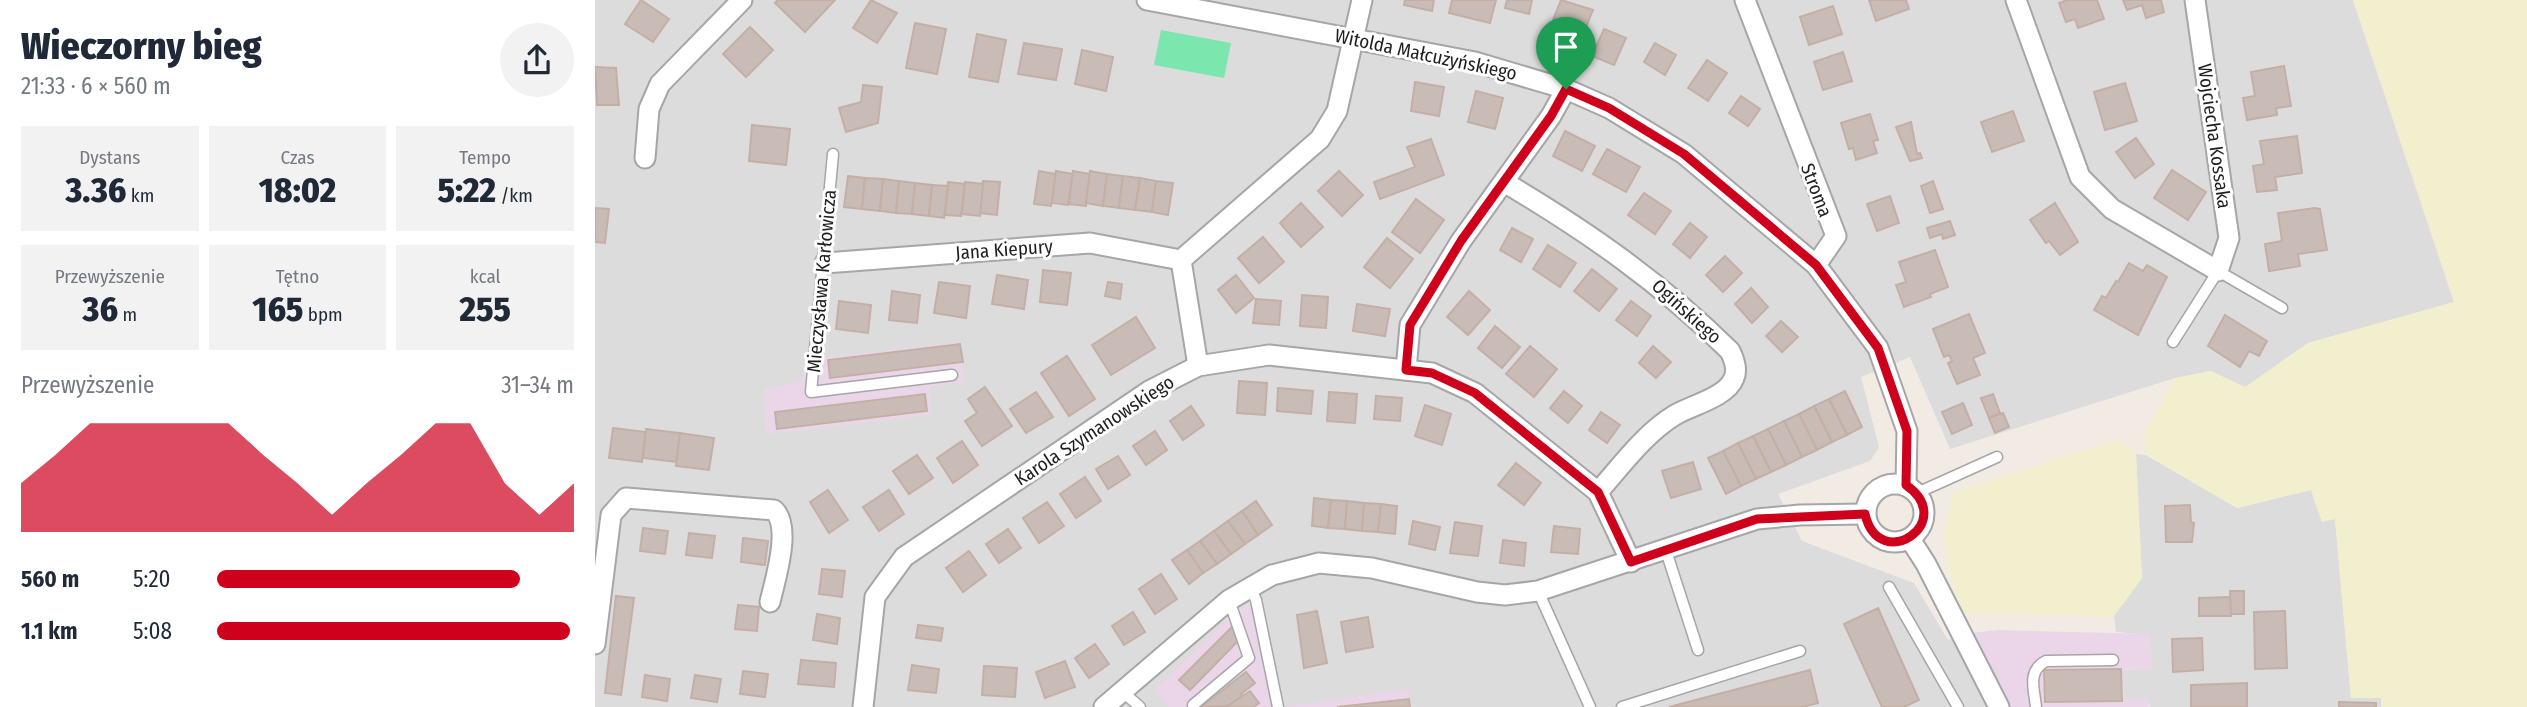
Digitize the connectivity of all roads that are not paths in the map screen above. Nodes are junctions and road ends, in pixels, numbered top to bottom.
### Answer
1 (742, 0) edge
2 (1147, 0) edge
3 (1362, 0) edge
4 (1745, 0) edge
5 (2016, 0) edge
6 (2195, 0) edge
7 (1355, 38) junction
8 (1566, 89) junction
9 (833, 153) dead end
10 (645, 158) dead end
11 (1504, 182) junction
12 (1181, 260) junction
13 (825, 263) junction
14 (1816, 265) junction
15 (2218, 271) junction
16 (2282, 308) dead end
17 (2173, 342) dead end
18 (1198, 366) junction
19 (1406, 370) junction
20 (952, 375) dead end
21 (1997, 457) dead end
22 (1912, 489) junction
23 (1598, 492) junction
24 (1865, 514) junction
25 (1910, 538) junction
26 (1666, 551) junction
27 (1631, 562) junction
28 (1250, 586) junction
29 (1889, 587) dead end
30 (1538, 591) junction
31 (1229, 600) junction
32 (770, 602) dead end
33 (595, 644) edge
34 (1698, 650) dead end
35 (1800, 651) dead end
36 (2113, 660) dead end
37 (1123, 692) junction
38 (1193, 705) dead end
39 (863, 707) edge
40 (1104, 707) edge
41 (1140, 707) edge
42 (1278, 707) edge
43 (1590, 707) edge
44 (1622, 707) edge
45 (1958, 707) edge
46 (1999, 707) edge
47 (2036, 707) edge

1 - 10 street
2 - 7 street, Witolda Małcużyńskiego
3 - 7 street
4 - 14 street, Stroma
5 - 15 street
6 - 15 street, Wojciecha Kossaka
7 - 8 street, Witolda Małcużyńskiego
7 - 12 street
8 - 11 street
8 - 14 street, Witolda Małcużyńskiego
9 - 13 lane, Mieczysława Karłowicza
11 - 19 street
11 - 23 street, Ogińskiego
12 - 13 street, Jana Kiepury
12 - 18 street
13 - 20 lane, Mieczysława Karłowicza
14 - 22 street
15 - 16 lane
15 - 17 lane
18 - 19 street, Karola Szymanowskiego
18 - 39 street, Karola Szymanowskiego
19 - 23 street, Karola Szymanowskiego
21 - 22 lane
22 - 24 street
22 - 25 street
23 - 27 street, Karola Szymanowskiego
24 - 25 street
24 - 26 street
25 - 46 street
26 - 27 street
26 - 34 lane
27 - 30 street
28 - 30 street
28 - 31 street
28 - 42 lane
29 - 45 lane
30 - 43 lane
31 - 37 street
31 - 38 lane
32 - 33 street
35 - 44 lane
36 - 47 lane
37 - 40 street
37 - 41 lane

